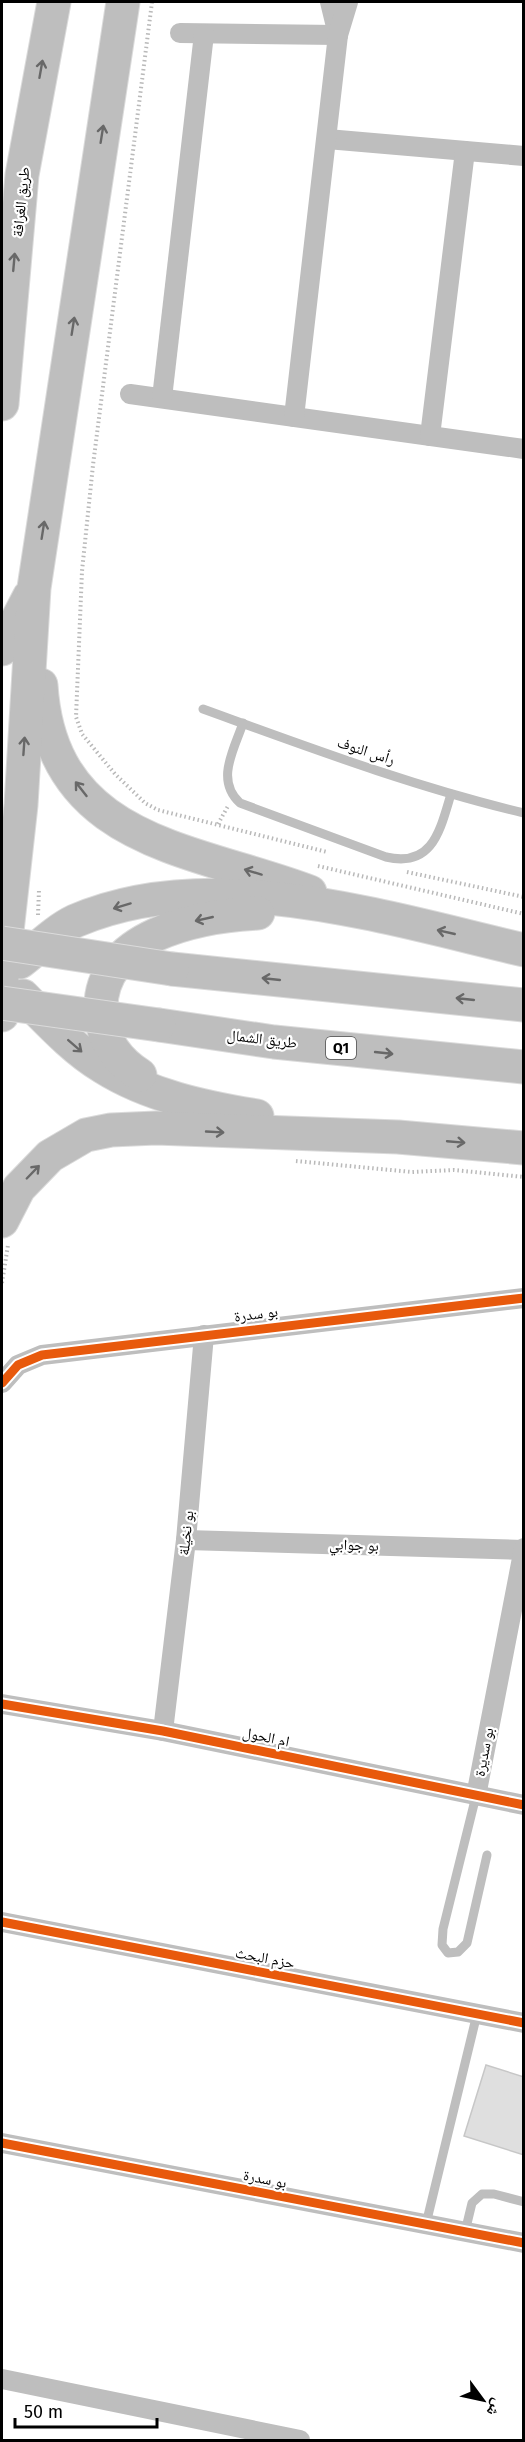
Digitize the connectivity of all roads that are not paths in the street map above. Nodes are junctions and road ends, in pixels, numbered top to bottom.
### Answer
1 (54, 2) edge
2 (123, 2) edge
3 (330, 2) edge
4 (348, 2) edge
5 (180, 33) dead end
6 (204, 34) junction
7 (338, 35) junction
8 (327, 139) junction
9 (465, 151) junction
10 (524, 156) edge
11 (130, 394) dead end
12 (162, 398) junction
13 (2, 404) edge
14 (294, 417) junction
15 (430, 436) junction
16 (524, 449) edge
17 (34, 588) junction
18 (2, 649) edge
19 (203, 708) dead end
20 (243, 723) junction
21 (452, 794) junction
22 (21, 805) junction
23 (524, 813) edge
24 (2, 839) edge
25 (346, 908) junction
26 (2, 943) edge
27 (524, 951) edge
28 (2, 983) edge
29 (524, 1005) edge
30 (2, 1015) edge
31 (524, 1067) edge
32 (181, 1101) junction
33 (398, 1137) junction
34 (524, 1148) edge
35 (6, 1229) edge
36 (524, 1298) edge
37 (204, 1335) junction
38 (2, 1383) edge
39 (186, 1540) junction
40 (523, 1549) edge
41 (2, 1704) edge
42 (163, 1731) junction
43 (476, 1796) junction
44 (524, 1805) edge
45 (487, 1855) dead end
46 (2, 1922) edge
47 (477, 2014) junction
48 (524, 2023) edge
49 (2, 2144) edge
50 (524, 2202) edge
51 (426, 2226) junction
52 (465, 2232) junction
53 (524, 2242) edge
54 (2, 2379) edge
55 (300, 2440) edge

13 -> 1 highway, طريق الغرافة
17 -> 2 highway
3 - 7 street
4 - 7 street
5 - 6 street
6 - 7 street
6 - 12 street
7 - 8 street
8 - 9 street
8 - 14 street
9 - 10 street
9 - 15 street
11 - 12 street
12 - 14 street
14 - 15 street
15 - 16 street
17 - 18 highway
22 -> 17 highway
25 -> 17 highway
19 - 20 lane, رأس النوف
20 - 21 lane, رأس النوف
20 - 21 lane
21 - 23 lane, رأس النوف
22 - 24 highway
22 - 28 highway
27 -> 25 highway
25 -> 28 highway
25 -> 32 highway
29 -> 26 highway, bridge
28 - 30 highway
28 -> 31 highway, طريق الشمال / Q1, bridge
28 -> 32 highway
32 - 33 highway
33 -> 34 highway
35 -> 33 highway
36 - 37 street, بو سدرة
37 - 38 street, بو سدرة
37 - 39 street, بو نخيلة
39 - 40 street, بو جوابي
39 - 42 street, بو نخيلة
40 - 43 street, بو سديرة
41 - 42 street, ام الحول
42 - 43 street, ام الحول
43 - 44 street, ام الحول
43 - 45 lane, بو سديرة
46 - 47 street, حزم البحث
47 - 48 street, حزم البحث
47 - 51 lane
49 - 51 street, بو سدرة
50 - 52 lane
51 - 52 street, بو سدرة
52 - 53 street, بو سدرة
54 - 55 street

